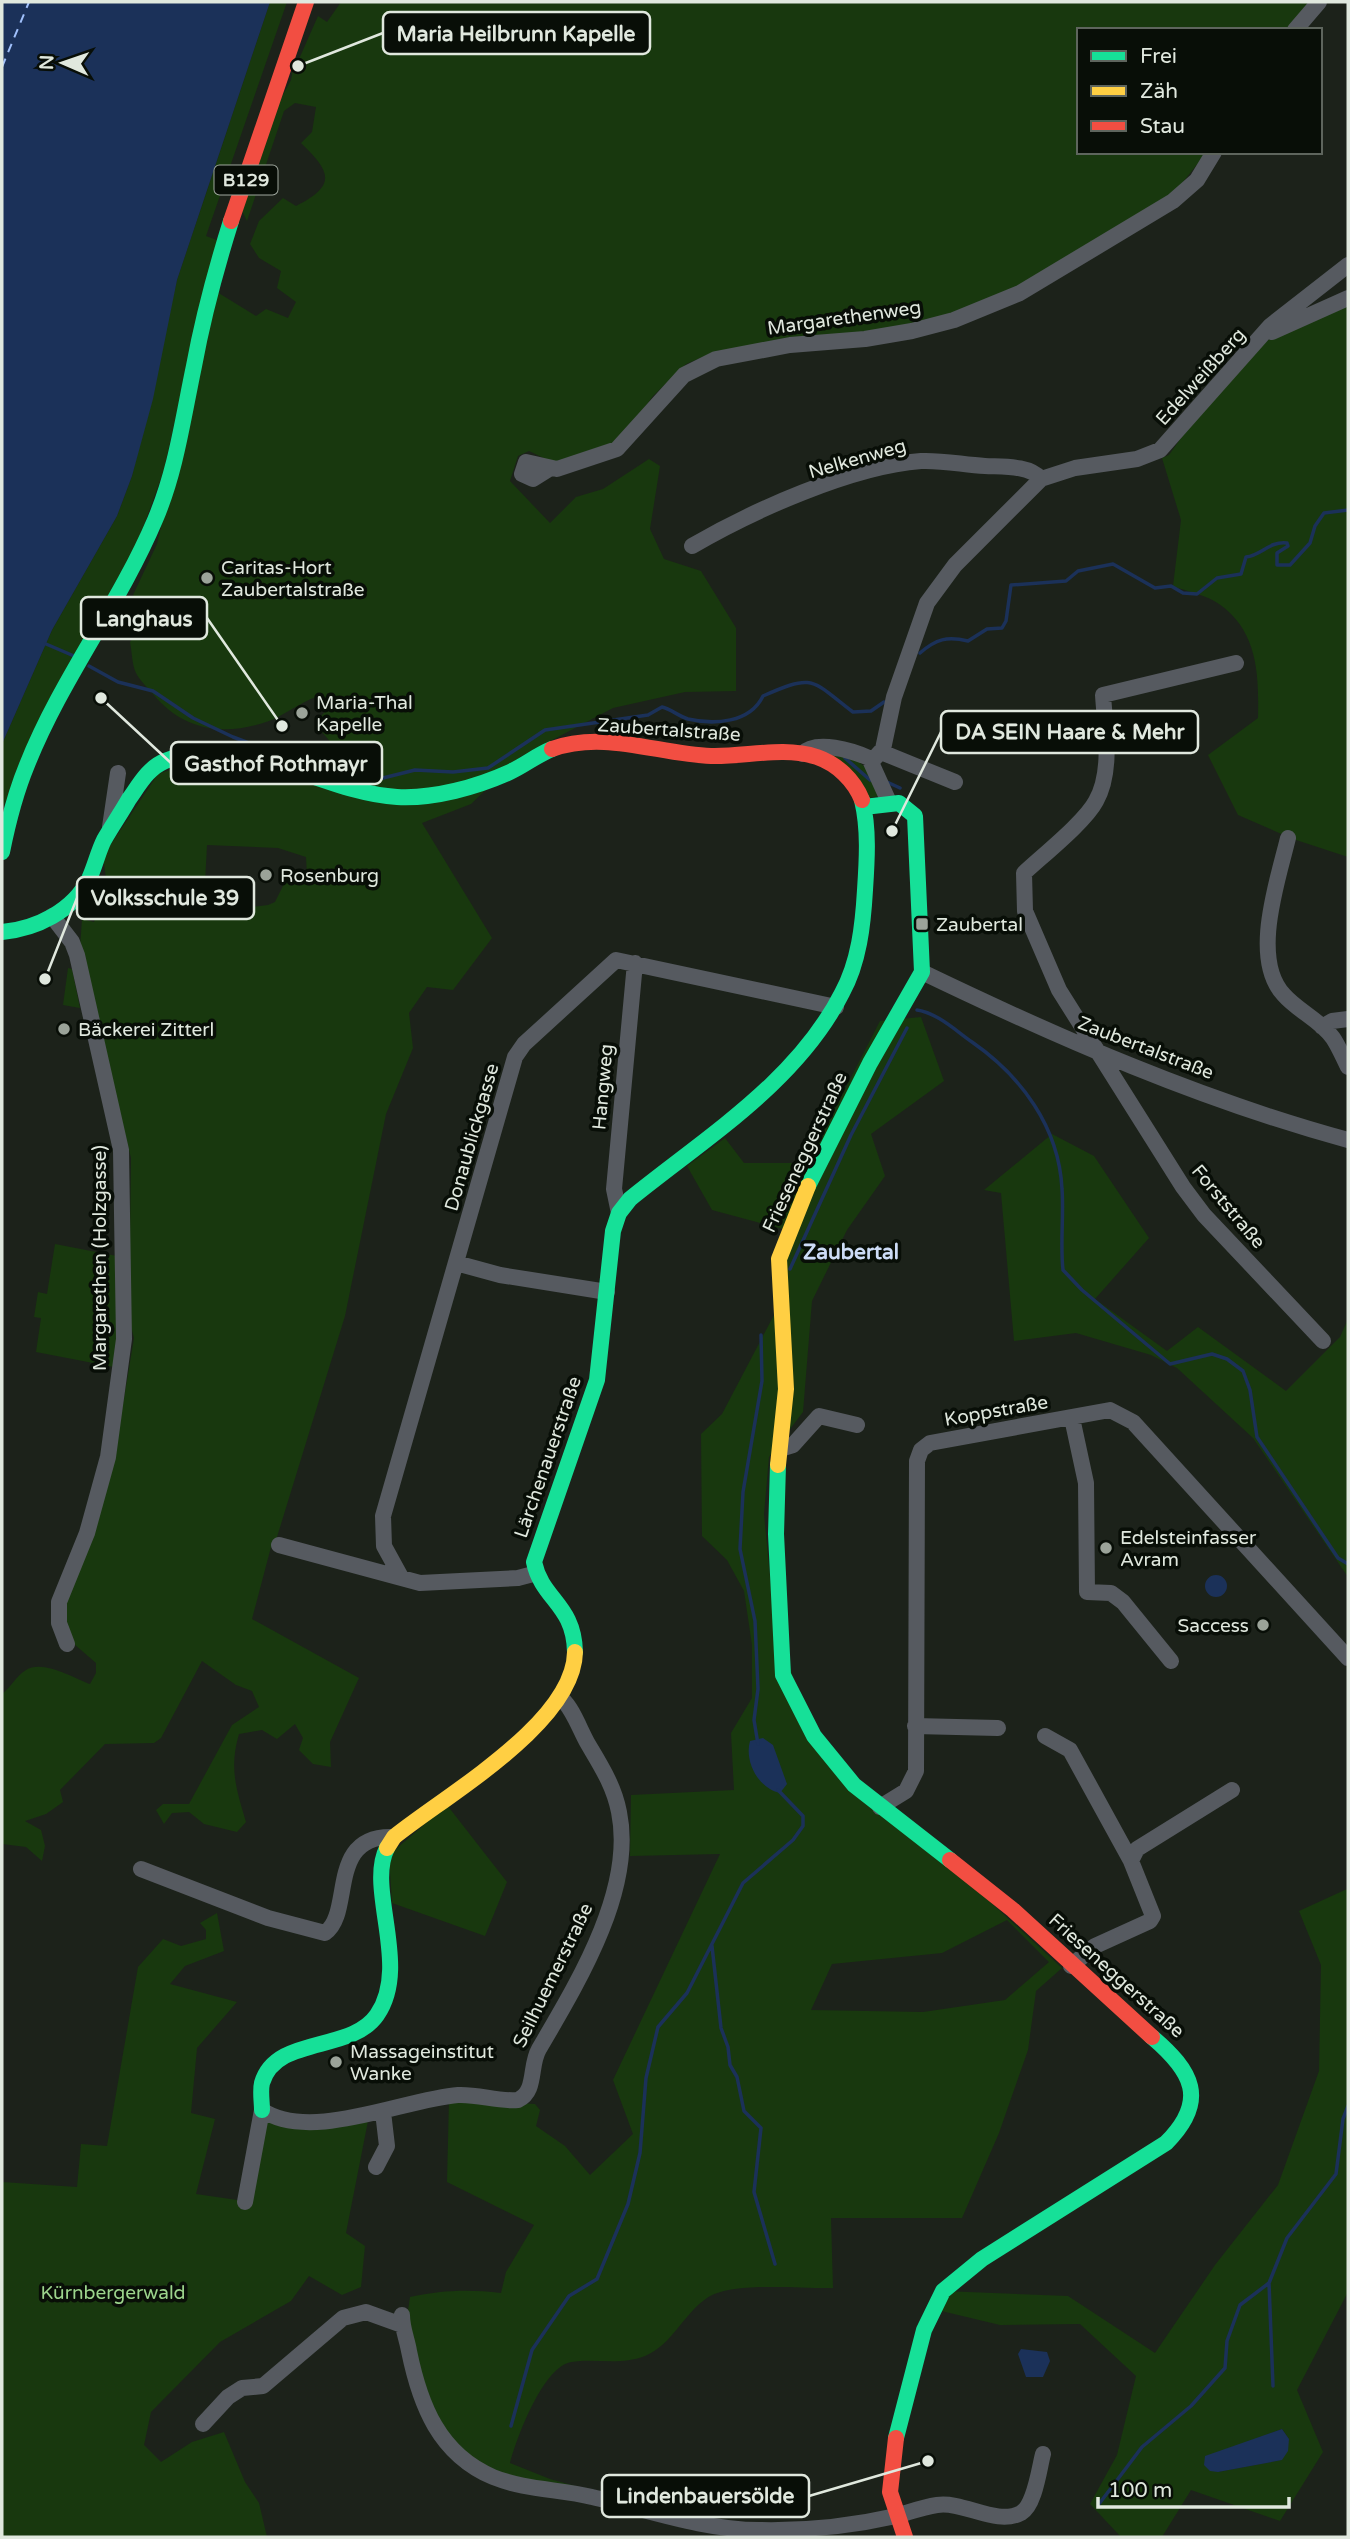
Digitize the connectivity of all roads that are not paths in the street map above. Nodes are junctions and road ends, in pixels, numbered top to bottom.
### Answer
1 (306, 2) edge
2 (1319, 2) edge
3 (1297, 28) edge
4 (1213, 154) edge
5 (1348, 265) edge
6 (1348, 298) edge
7 (1266, 334) junction
8 (549, 468) dead end
9 (1041, 479) junction
10 (692, 546) dead end
11 (1236, 663) dead end
12 (802, 754) junction
13 (877, 756) junction
14 (118, 773) dead end
15 (955, 782) dead end
16 (889, 802) junction
17 (864, 807) junction
18 (110, 829) junction
19 (1288, 838) dead end
20 (2, 852) edge
21 (52, 916) junction
22 (2, 932) edge
23 (635, 963) junction
24 (922, 972) junction
25 (836, 1007) junction
26 (1348, 1019) edge
27 (1322, 1027) junction
28 (1095, 1051) junction
29 (1348, 1067) edge
30 (1348, 1140) edge
31 (618, 1213) junction
32 (456, 1263) junction
33 (607, 1292) junction
34 (1323, 1340) dead end
35 (1072, 1418) junction
36 (857, 1425) dead end
37 (780, 1449) junction
38 (279, 1545) dead end
39 (537, 1573) junction
40 (401, 1577) junction
41 (67, 1644) dead end
42 (1348, 1658) edge
43 (1171, 1661) dead end
44 (562, 1699) junction
45 (915, 1726) junction
46 (998, 1728) dead end
47 (1045, 1736) dead end
48 (1232, 1790) dead end
49 (880, 1807) junction
50 (394, 1838) junction
51 (1131, 1861) junction
52 (141, 1869) dead end
53 (1071, 1966) junction
54 (262, 2110) junction
55 (383, 2112) junction
56 (376, 2167) dead end
57 (245, 2202) dead end
58 (203, 2424) dead end
59 (1043, 2454) dead end
60 (896, 2516) junction
61 (873, 2520) junction
62 (854, 2537) edge
63 (905, 2537) edge

1 - 20 street, B129
2 - 3 street
4 - 8 street, Margarethenweg
5 - 7 street, Edelweißberg
6 - 7 street
7 - 9 street, Edelweißberg
9 - 10 street, Nelkenweg
9 - 13 street, Edelweißberg
11 - 28 street, Forststraße
12 - 13 street
12 - 17 street, Zaubertalstraße
12 - 18 street, Zaubertalstraße
13 - 15 street
13 - 16 street
14 - 18 street
16 - 17 street
16 - 24 street
17 - 25 street
18 - 21 street, Zaubertalstraße
19 - 27 street
21 - 22 street, Zaubertalstraße
21 - 41 street, Margarethen (Holzgasse)
23 - 25 street, Donaublickgasse
23 - 31 street, Hangweg
23 - 32 street, Donaublickgasse
24 - 28 street, Zaubertalstraße
24 - 37 street, Frieseneggerstraße
25 - 31 street
26 - 27 street
27 - 29 street
28 - 30 street, Zaubertalstraße
28 - 34 street, Forststraße
31 - 33 street, Lärchenauerstraße
32 - 33 street
32 - 40 street, Donaublickgasse
33 - 39 street, Lärchenauerstraße
35 - 42 street, Koppstraße
35 - 43 street
35 - 45 street, Koppstraße
36 - 37 street
37 - 49 street, Frieseneggerstraße
38 - 40 street
39 - 40 street
39 - 44 street
44 - 50 street
44 - 55 street, Seilhuemerstraße
45 - 46 street
45 - 49 street, Koppstraße
47 - 51 street
48 - 51 street
49 - 53 street, Frieseneggerstraße
50 - 52 street
50 - 54 street
51 - 53 street
53 - 60 street, Frieseneggerstraße
54 - 55 street, Seilhuemerstraße
54 - 57 street
55 - 56 street
58 - 61 street
59 - 60 street
60 - 61 street
60 - 63 street, Frieseneggerstraße
61 - 62 street

